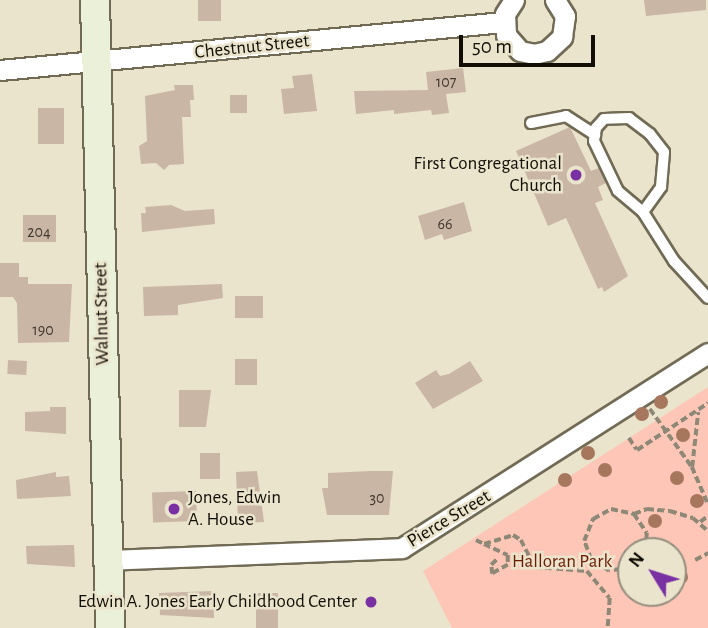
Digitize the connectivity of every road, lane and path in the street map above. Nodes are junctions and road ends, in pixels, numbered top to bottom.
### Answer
1 (95, 0) edge
2 (514, 0) edge
3 (555, 0) edge
4 (503, 22) junction
5 (96, 62) junction
6 (0, 70) edge
7 (531, 123) dead end
8 (595, 135) junction
9 (643, 212) junction
10 (708, 298) edge
11 (708, 353) edge
12 (708, 403) edge
13 (650, 407) dead end
14 (698, 412) junction
15 (666, 432) junction
16 (629, 438) dead end
17 (692, 467) junction
18 (708, 504) edge
19 (634, 514) junction
20 (708, 516) edge
21 (700, 522) junction
22 (708, 531) edge
23 (647, 537) edge
24 (476, 540) dead end
25 (484, 544) junction
26 (708, 553) edge
27 (496, 559) dead end
28 (107, 560) junction
29 (695, 560) dead end
30 (594, 563) junction
31 (587, 571) junction
32 (617, 571) edge
33 (110, 628) edge
34 (608, 628) edge

1 - 5 street, Walnut Street
2 - 4 street
3 - 4 street
4 - 5 street, Chestnut Street
5 - 6 street, Chestnut Street
5 - 28 street, Walnut Street
7 - 8 lane
8 - 9 lane
8 - 9 lane
9 - 10 lane
11 - 28 street, Pierce Street
12 - 14 path
13 - 15 path
14 - 15 path
14 - 17 path
15 - 16 path
15 - 17 path
17 - 18 path
19 - 21 path
19 - 23 path
19 - 30 path
20 - 21 path
21 - 22 path
24 - 25 path
25 - 27 path
25 - 31 path
26 - 29 path
28 - 33 street, Walnut Street
30 - 31 path
30 - 32 path
31 - 34 path

